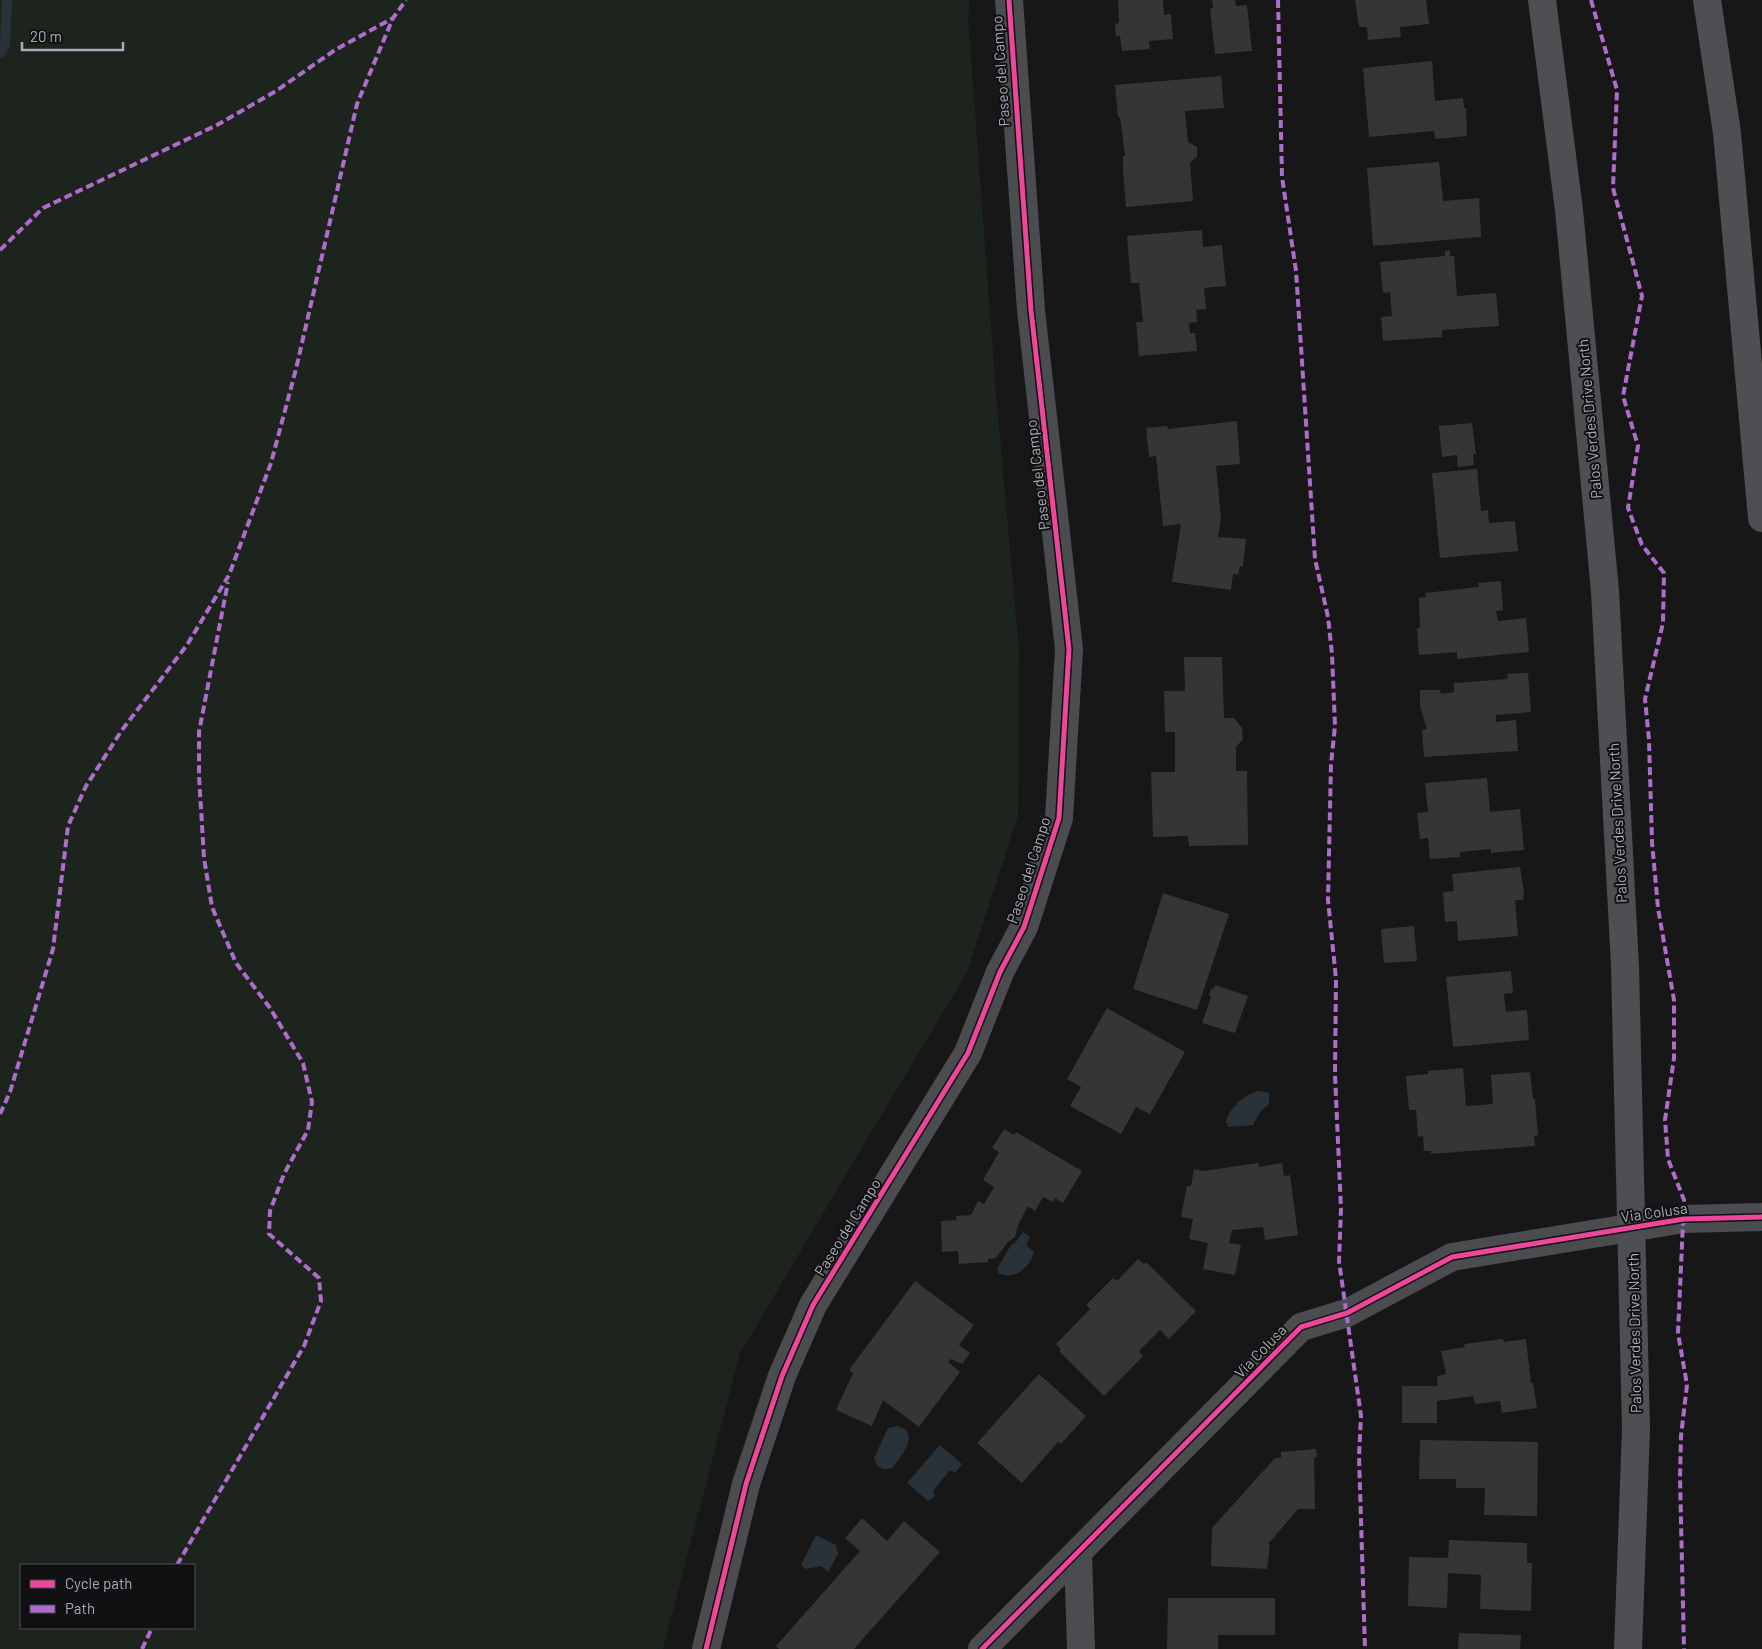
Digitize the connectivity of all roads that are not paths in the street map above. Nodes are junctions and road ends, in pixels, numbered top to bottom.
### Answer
1 (1009, 0) edge
2 (1542, 0) edge
3 (1707, 0) edge
4 (1762, 518) edge
5 (1762, 1217) edge
6 (1632, 1227) junction
7 (1078, 1554) junction
8 (706, 1649) edge
9 (982, 1649) edge
10 (1081, 1649) edge
11 (1628, 1649) edge

1 - 8 street, Paseo del Campo
2 - 6 main road, Palos Verdes Drive North
3 - 4 main road
5 - 6 street, Via Colusa
6 - 7 street, Via Colusa
6 - 11 main road, Palos Verdes Drive North
7 - 9 street, Via Colusa
7 - 10 street

